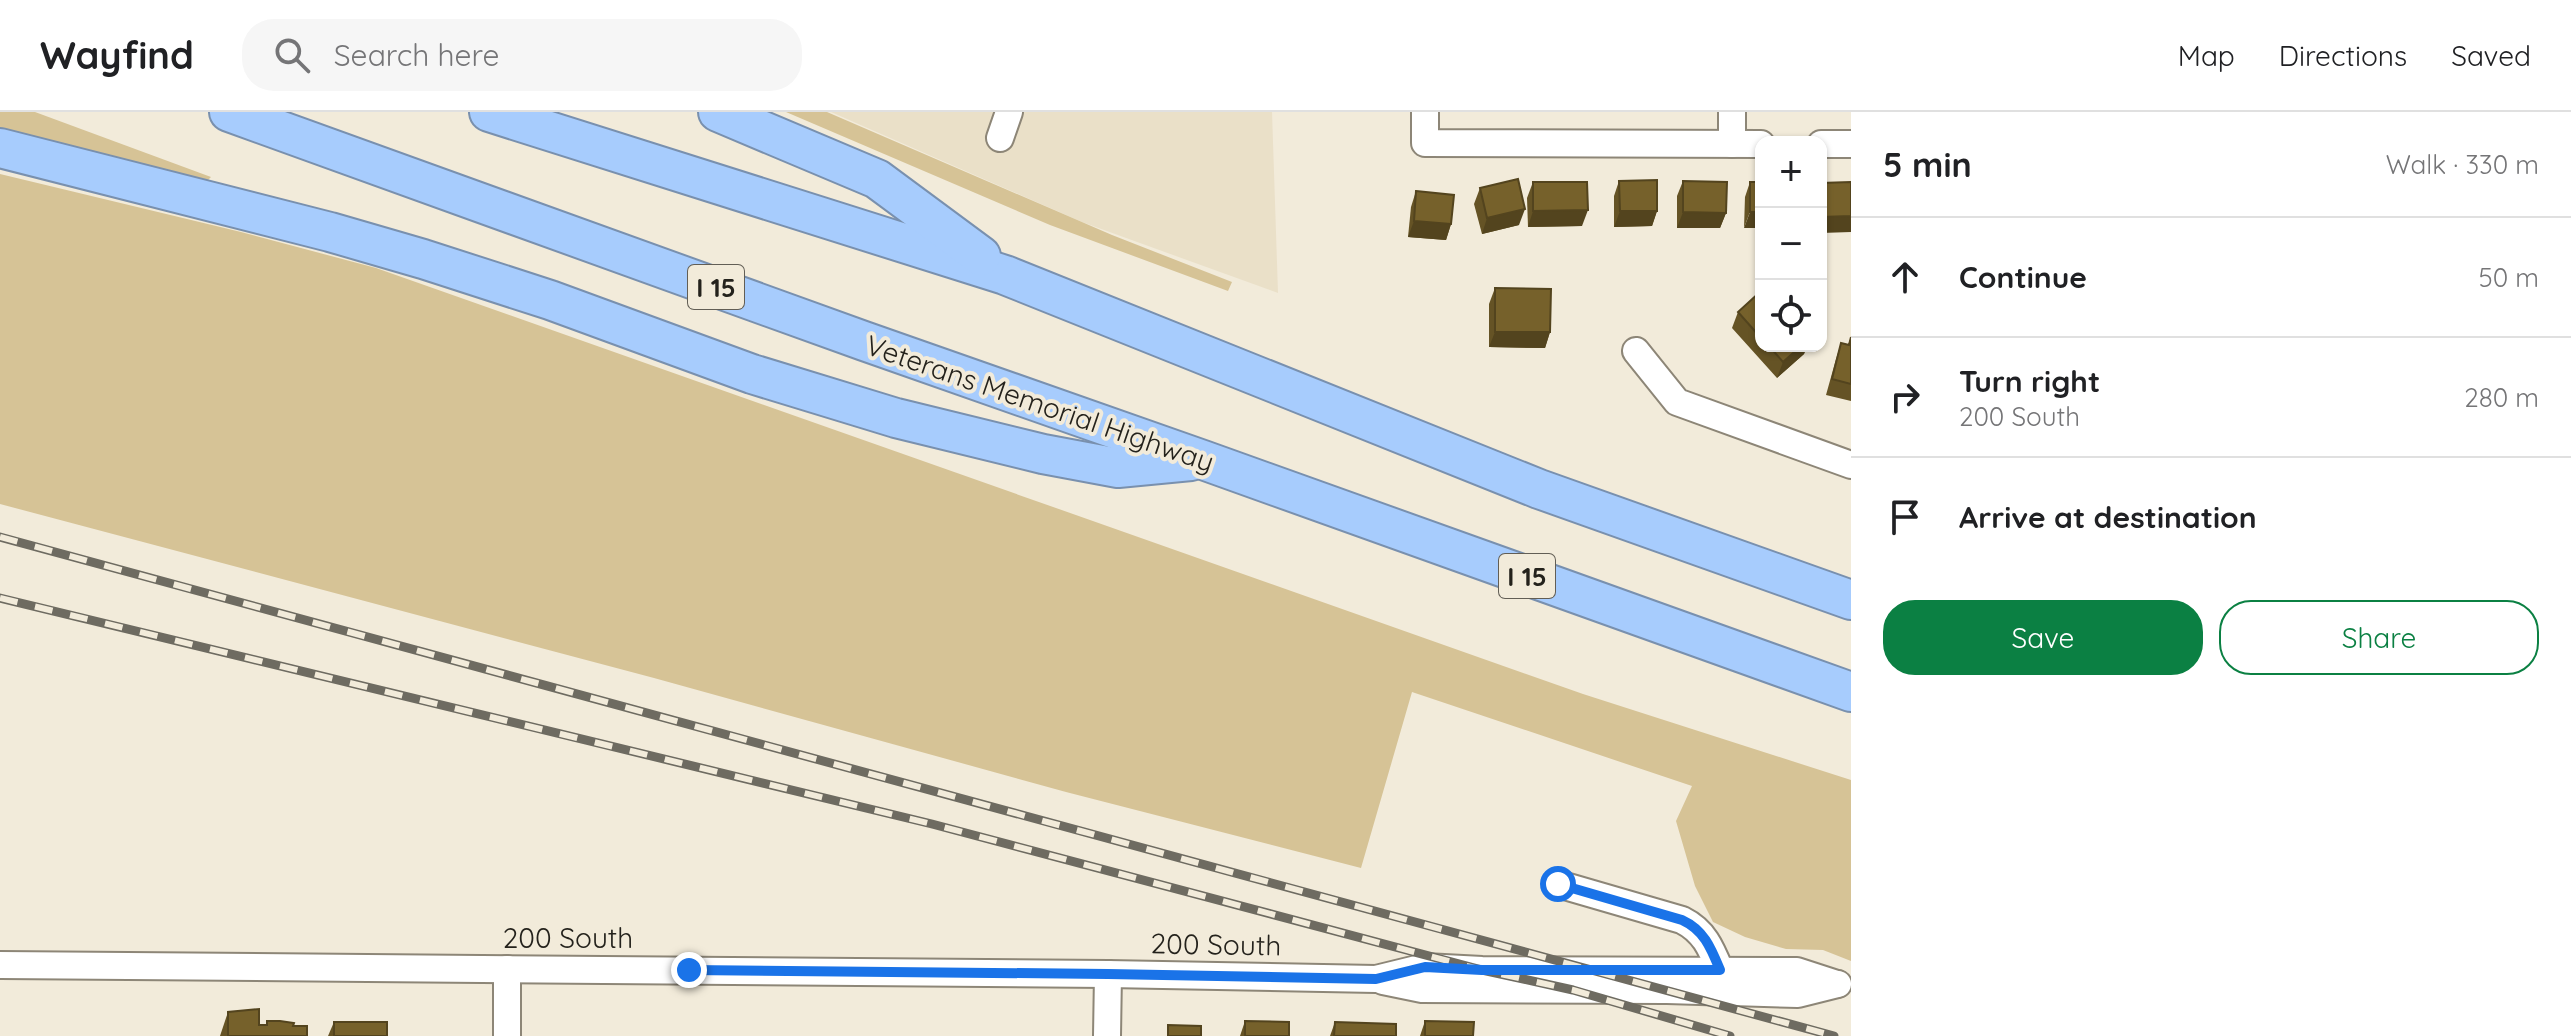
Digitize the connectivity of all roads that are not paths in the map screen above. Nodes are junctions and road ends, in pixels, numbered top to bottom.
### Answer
1 (229, 112) edge
2 (489, 112) edge
3 (718, 112) edge
4 (1009, 112) edge
5 (1425, 112) edge
6 (1732, 112) edge
7 (1000, 138) dead end
8 (1732, 144) junction
9 (1755, 144) edge
10 (1827, 144) edge
11 (1851, 144) edge
12 (0, 148) edge
13 (1005, 275) junction
14 (1636, 351) dead end
15 (1203, 460) junction
16 (1851, 465) edge
17 (1851, 600) edge
18 (1851, 692) edge
19 (1558, 884) dead end
20 (0, 965) edge
21 (507, 969) junction
22 (1720, 970) junction
23 (1108, 974) junction
24 (1377, 979) junction
25 (1844, 984) edge
26 (507, 1036) edge
27 (1107, 1036) edge

1 - 15 highway, Veterans Memorial Highway / I 15
2 - 13 highway
3 - 13 highway
4 - 7 street
5 - 8 street
6 - 8 street
8 - 9 street
10 - 11 street
12 - 15 highway
13 - 17 highway
14 - 16 street
15 - 18 highway, Veterans Memorial Highway / I 15
19 - 22 street
20 - 21 street, 200 South
21 - 23 street, 200 South
21 - 26 street
22 - 24 street, 200 South
22 - 25 street, 200 South
23 - 24 street, 200 South
23 - 27 street
24 - 25 street, 200 South

